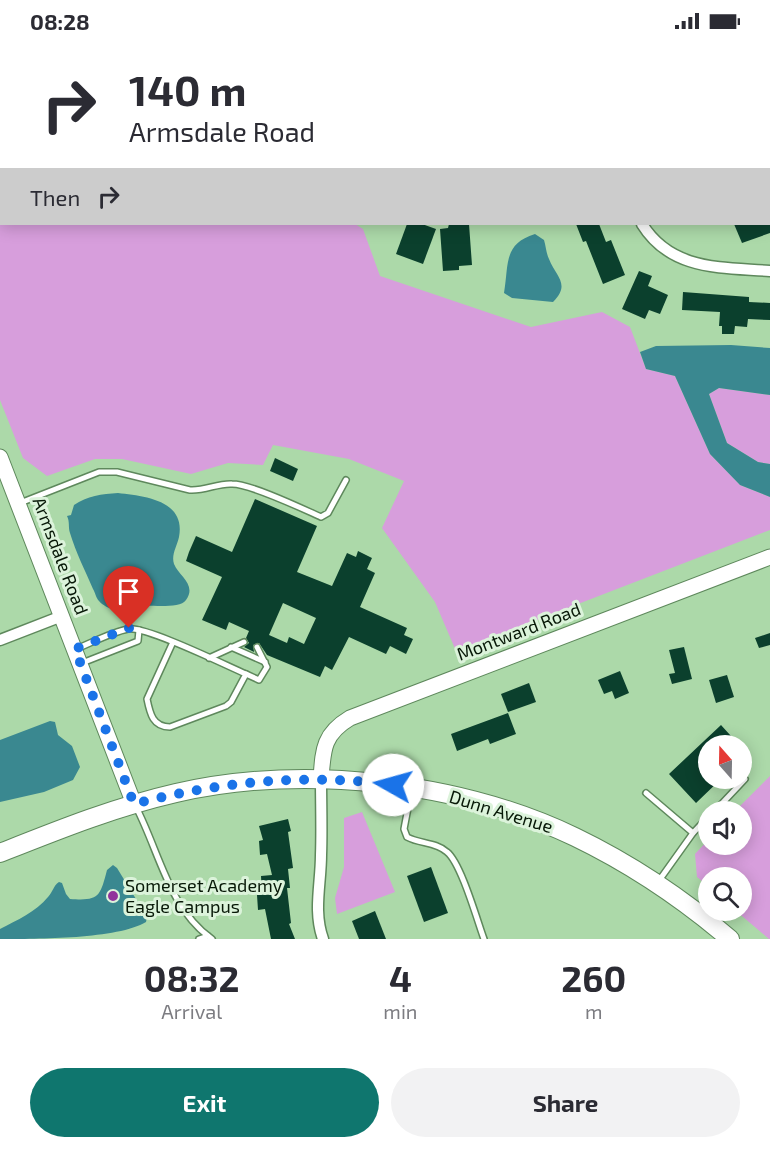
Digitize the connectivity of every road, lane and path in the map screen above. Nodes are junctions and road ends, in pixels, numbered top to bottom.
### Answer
1 (643, 225) edge
2 (770, 272) edge
3 (0, 457) edge
4 (345, 480) dead end
5 (18, 503) junction
6 (770, 556) edge
7 (62, 616) junction
8 (139, 630) junction
9 (0, 640) edge
10 (173, 642) junction
11 (244, 642) dead end
12 (231, 647) junction
13 (257, 647) dead end
14 (78, 656) junction
15 (209, 658) junction
16 (265, 662) junction
17 (246, 674) junction
18 (321, 779) junction
19 (412, 788) junction
20 (736, 789) edge
21 (646, 793) dead end
22 (725, 801) edge
23 (134, 804) junction
24 (698, 828) edge
25 (693, 833) junction
26 (0, 852) edge
27 (657, 883) junction
28 (210, 937) edge
29 (199, 939) edge
30 (323, 939) edge
31 (484, 939) edge
32 (730, 939) edge

1 - 2 street
3 - 5 street, Armsdale Road
4 - 5 lane
5 - 7 street, Armsdale Road
6 - 18 street, Montward Road
7 - 9 street
7 - 14 street, Armsdale Road
8 - 10 lane
8 - 14 lane
8 - 14 lane
10 - 15 lane
10 - 17 lane
11 - 12 lane
12 - 15 lane
12 - 16 lane
13 - 16 lane
14 - 23 street, Armsdale Road
15 - 17 lane
16 - 17 lane
18 - 19 main road, Dunn Avenue
18 - 23 main road, Dunn Avenue
18 - 30 street
19 - 27 main road, Dunn Avenue
19 - 31 lane
20 - 22 lane
21 - 25 lane
23 - 26 main road, Dunn Avenue
23 - 28 lane
24 - 25 lane
25 - 27 lane
27 - 32 main road, Dunn Avenue
28 - 29 lane

